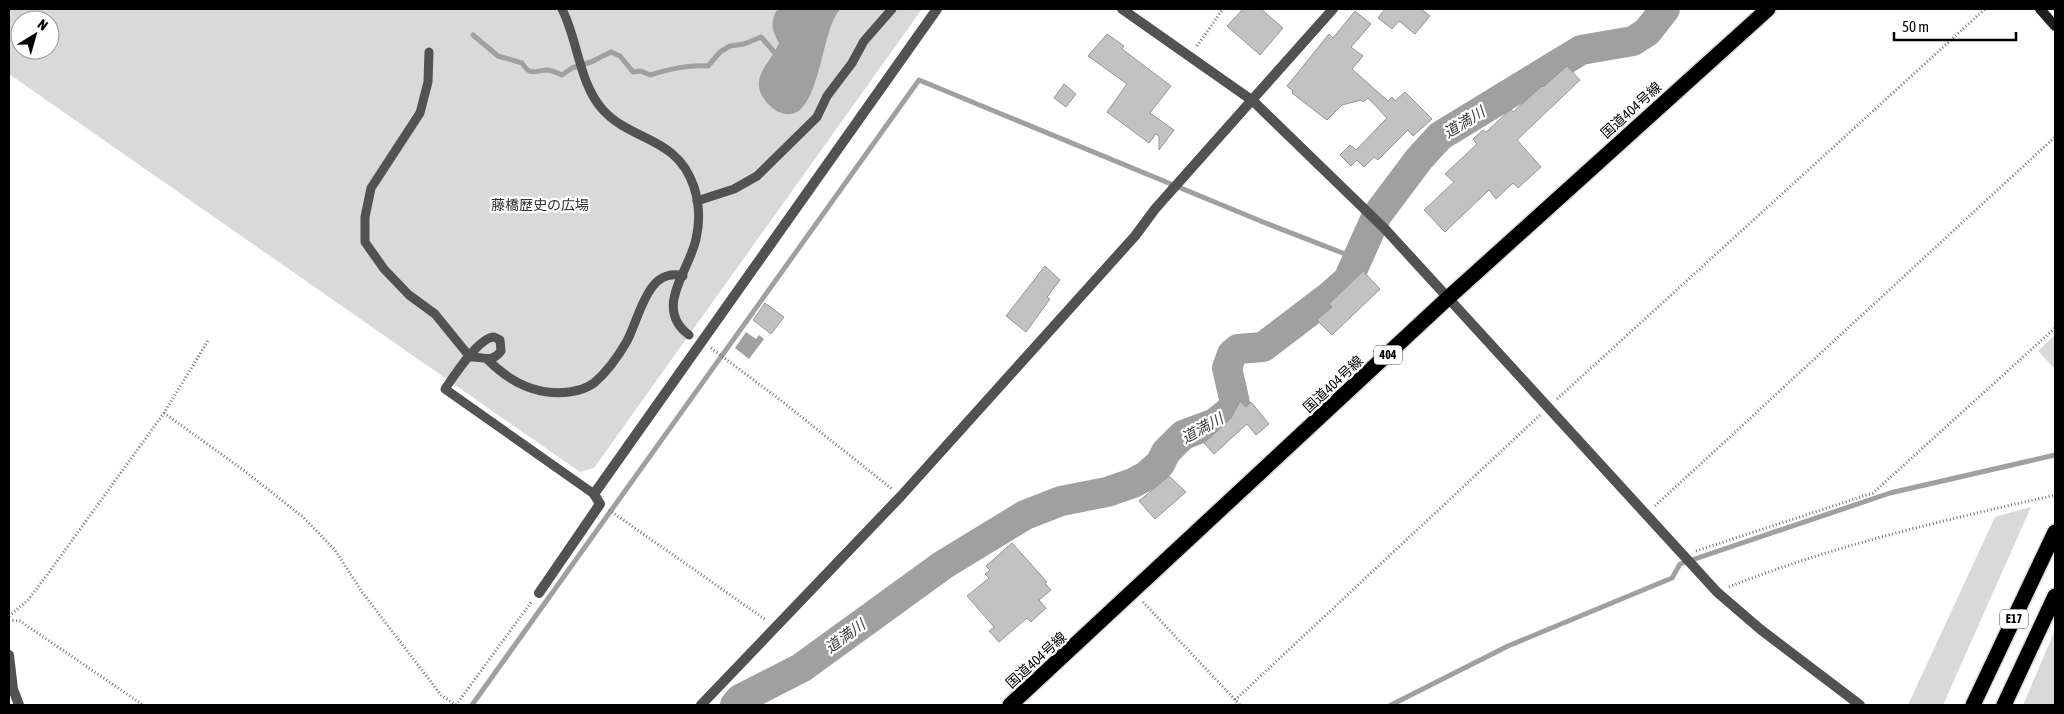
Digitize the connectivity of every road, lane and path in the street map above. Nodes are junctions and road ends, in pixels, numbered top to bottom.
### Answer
1 (562, 9) edge
2 (892, 9) edge
3 (937, 9) edge
4 (1122, 9) edge
5 (1223, 9) edge
6 (1333, 9) edge
7 (1768, 9) edge
8 (1985, 9) edge
9 (2040, 9) edge
10 (2055, 26) edge
11 (429, 52) dead end
12 (1190, 57) junction
13 (1253, 101) junction
14 (2055, 137) edge
15 (697, 201) junction
16 (684, 276) junction
17 (1449, 297) junction
18 (2055, 328) edge
19 (689, 335) dead end
20 (209, 339) dead end
21 (700, 341) junction
22 (470, 357) junction
23 (488, 360) junction
24 (1548, 408) junction
25 (164, 413) junction
26 (594, 494) junction
27 (2055, 494) edge
28 (901, 496) junction
29 (600, 504) junction
30 (1646, 514) junction
31 (2055, 532) edge
32 (1684, 555) junction
33 (1717, 592) junction
34 (539, 593) joint
35 (1134, 593) junction
36 (2055, 596) edge
37 (9, 618) edge
38 (776, 627) junction
39 (9, 655) edge
40 (1235, 700) junction
41 (19, 705) edge
42 (143, 705) edge
43 (456, 705) edge
44 (701, 705) edge
45 (1010, 705) edge
46 (1240, 705) edge
47 (1860, 705) edge
48 (1973, 705) edge
49 (2004, 705) edge

1 - 15 lane
2 - 15 lane
3 - 21 street
4 - 12 street
5 - 12 path
6 - 13 street
7 - 17 highway, 国道404号線 / 404
8 - 24 path
9 - 10 street
11 - 22 lane
12 - 13 street
13 - 17 street
13 - 28 street
14 - 30 path
15 - 16 lane
16 - 19 lane
16 - 23 lane
17 - 24 street
17 - 35 highway, 国道404号線 / 404
18 - 32 path
20 - 25 path
21 - 26 street
21 - 28 path
22 - 23 lane
22 - 23 lane
22 - 26 lane
24 - 30 street
24 - 40 path
25 - 37 path
25 - 43 path
26 - 29 street
27 - 33 path
28 - 38 street
29 - 34 street
29 - 38 path
30 - 32 street
31 - 48 highway, E17
32 - 33 street
33 - 47 street
34 - 43 path
35 - 40 path
35 - 45 highway, 国道404号線 / 404
36 - 49 highway, E17
37 - 42 path
38 - 44 street
39 - 41 street
40 - 46 path

